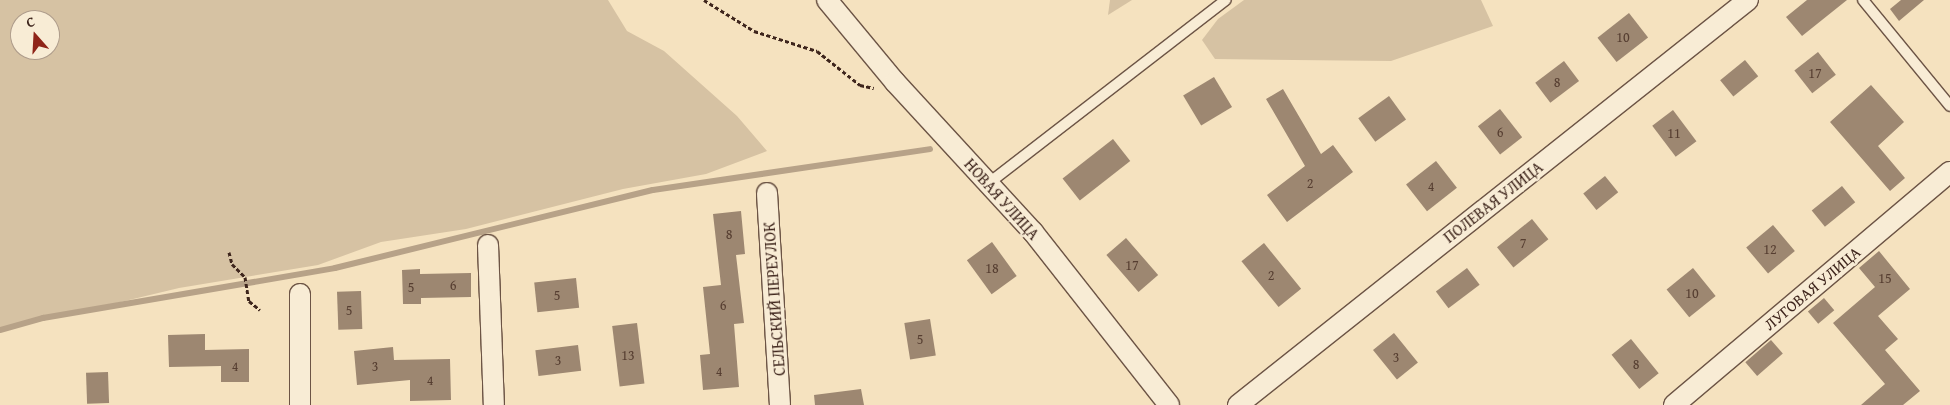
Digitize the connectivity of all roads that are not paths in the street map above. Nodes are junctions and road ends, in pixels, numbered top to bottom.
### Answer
1 (827, 0) edge
2 (1226, 0) edge
3 (1748, 0) edge
4 (1863, 0) edge
5 (1950, 106) edge
6 (1950, 172) edge
7 (989, 183) junction
8 (767, 193) dead end
9 (488, 245) dead end
10 (300, 294) dead end
11 (300, 405) edge
12 (494, 405) edge
13 (780, 405) edge
14 (1169, 405) edge
15 (1238, 405) edge
16 (1674, 405) edge

1 - 7 street, НОВАЯ УЛИЦА
2 - 7 lane
3 - 15 street, ПОЛЕВАЯ УЛИЦА
4 - 5 lane
6 - 16 street, ЛУГОВАЯ УЛИЦА
7 - 14 street, НОВАЯ УЛИЦА
8 - 13 street, СЕЛЬСКИЙ ПЕРЕУЛОК
9 - 12 street
10 - 11 street

